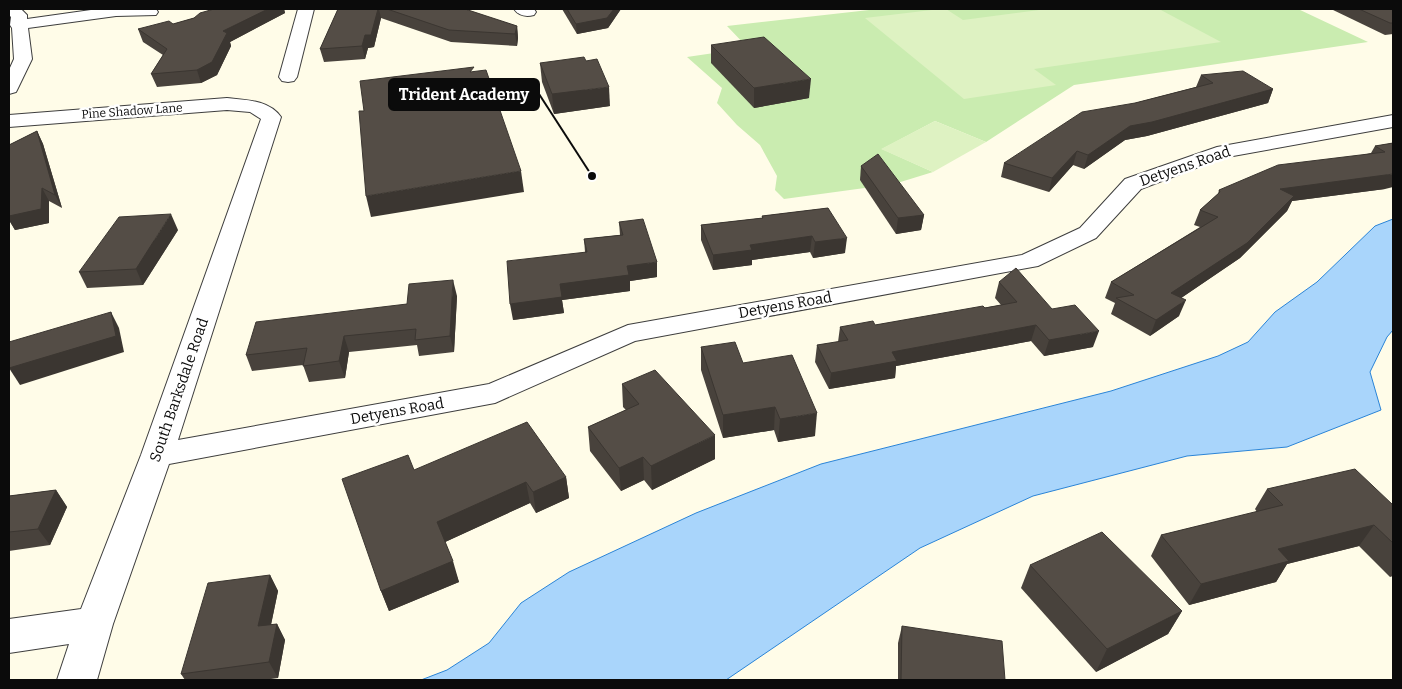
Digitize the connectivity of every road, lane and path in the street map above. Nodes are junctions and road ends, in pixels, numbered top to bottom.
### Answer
1 (10, 9) edge
2 (306, 9) edge
3 (150, 12) dead end
4 (18, 25) junction
5 (288, 77) dead end
6 (9, 88) edge
7 (255, 107) joint
8 (9, 121) edge
9 (1393, 121) edge
10 (158, 455) junction
11 (94, 624) junction
12 (9, 636) edge
13 (77, 680) edge

1 - 4 street
2 - 5 street
3 - 4 street
4 - 6 street
7 - 8 street, Pine Shadow Lane
7 - 10 street, South Barksdale Road
9 - 10 street, Detyens Road
10 - 11 street, South Barksdale Road
11 - 12 street
11 - 13 street, South Barksdale Road

